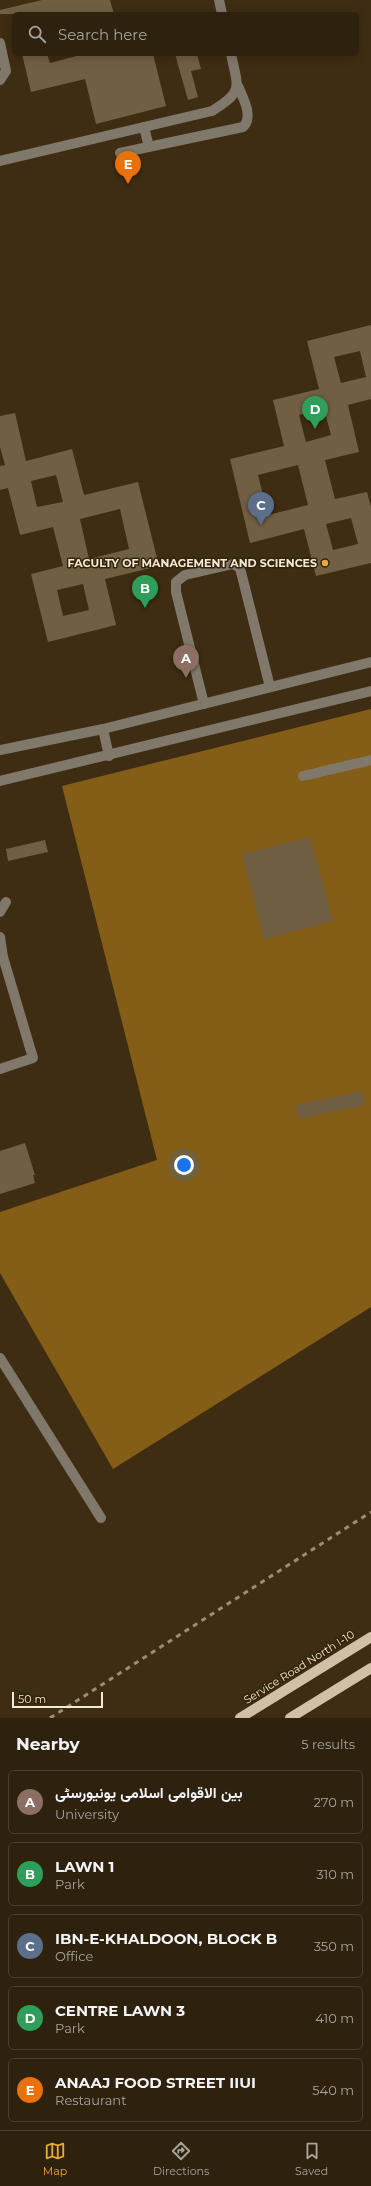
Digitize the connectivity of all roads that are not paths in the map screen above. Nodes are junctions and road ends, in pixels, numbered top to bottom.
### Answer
1 (219, 0) edge
2 (222, 12) edge
3 (0, 43) edge
4 (231, 56) edge
5 (0, 80) edge
6 (238, 86) junction
7 (144, 127) junction
8 (149, 147) junction
9 (120, 153) dead end
10 (0, 161) edge
11 (371, 662) edge
12 (270, 687) junction
13 (371, 691) edge
14 (204, 704) junction
15 (103, 729) junction
16 (0, 750) edge
17 (109, 756) junction
18 (371, 760) edge
19 (303, 776) dead end
20 (0, 781) edge
21 (6, 902) dead end
22 (0, 912) edge
23 (0, 937) edge
24 (2, 957) edge
25 (0, 1069) edge
26 (0, 1358) edge
27 (101, 1518) dead end
28 (371, 1637) edge
29 (371, 1668) edge
30 (240, 1718) edge
31 (290, 1718) edge

1 - 2 street
3 - 5 street
4 - 6 street
6 - 7 street
6 - 8 street
7 - 8 street
7 - 10 street
8 - 9 street
11 - 12 street
12 - 14 street
12 - 14 street
13 - 17 street
14 - 15 street
15 - 16 street
15 - 17 street
17 - 20 street
18 - 19 street
21 - 22 street
23 - 24 street
24 - 25 street
26 - 27 street
28 - 30 main road, Service Road North I-10
29 - 31 main road

